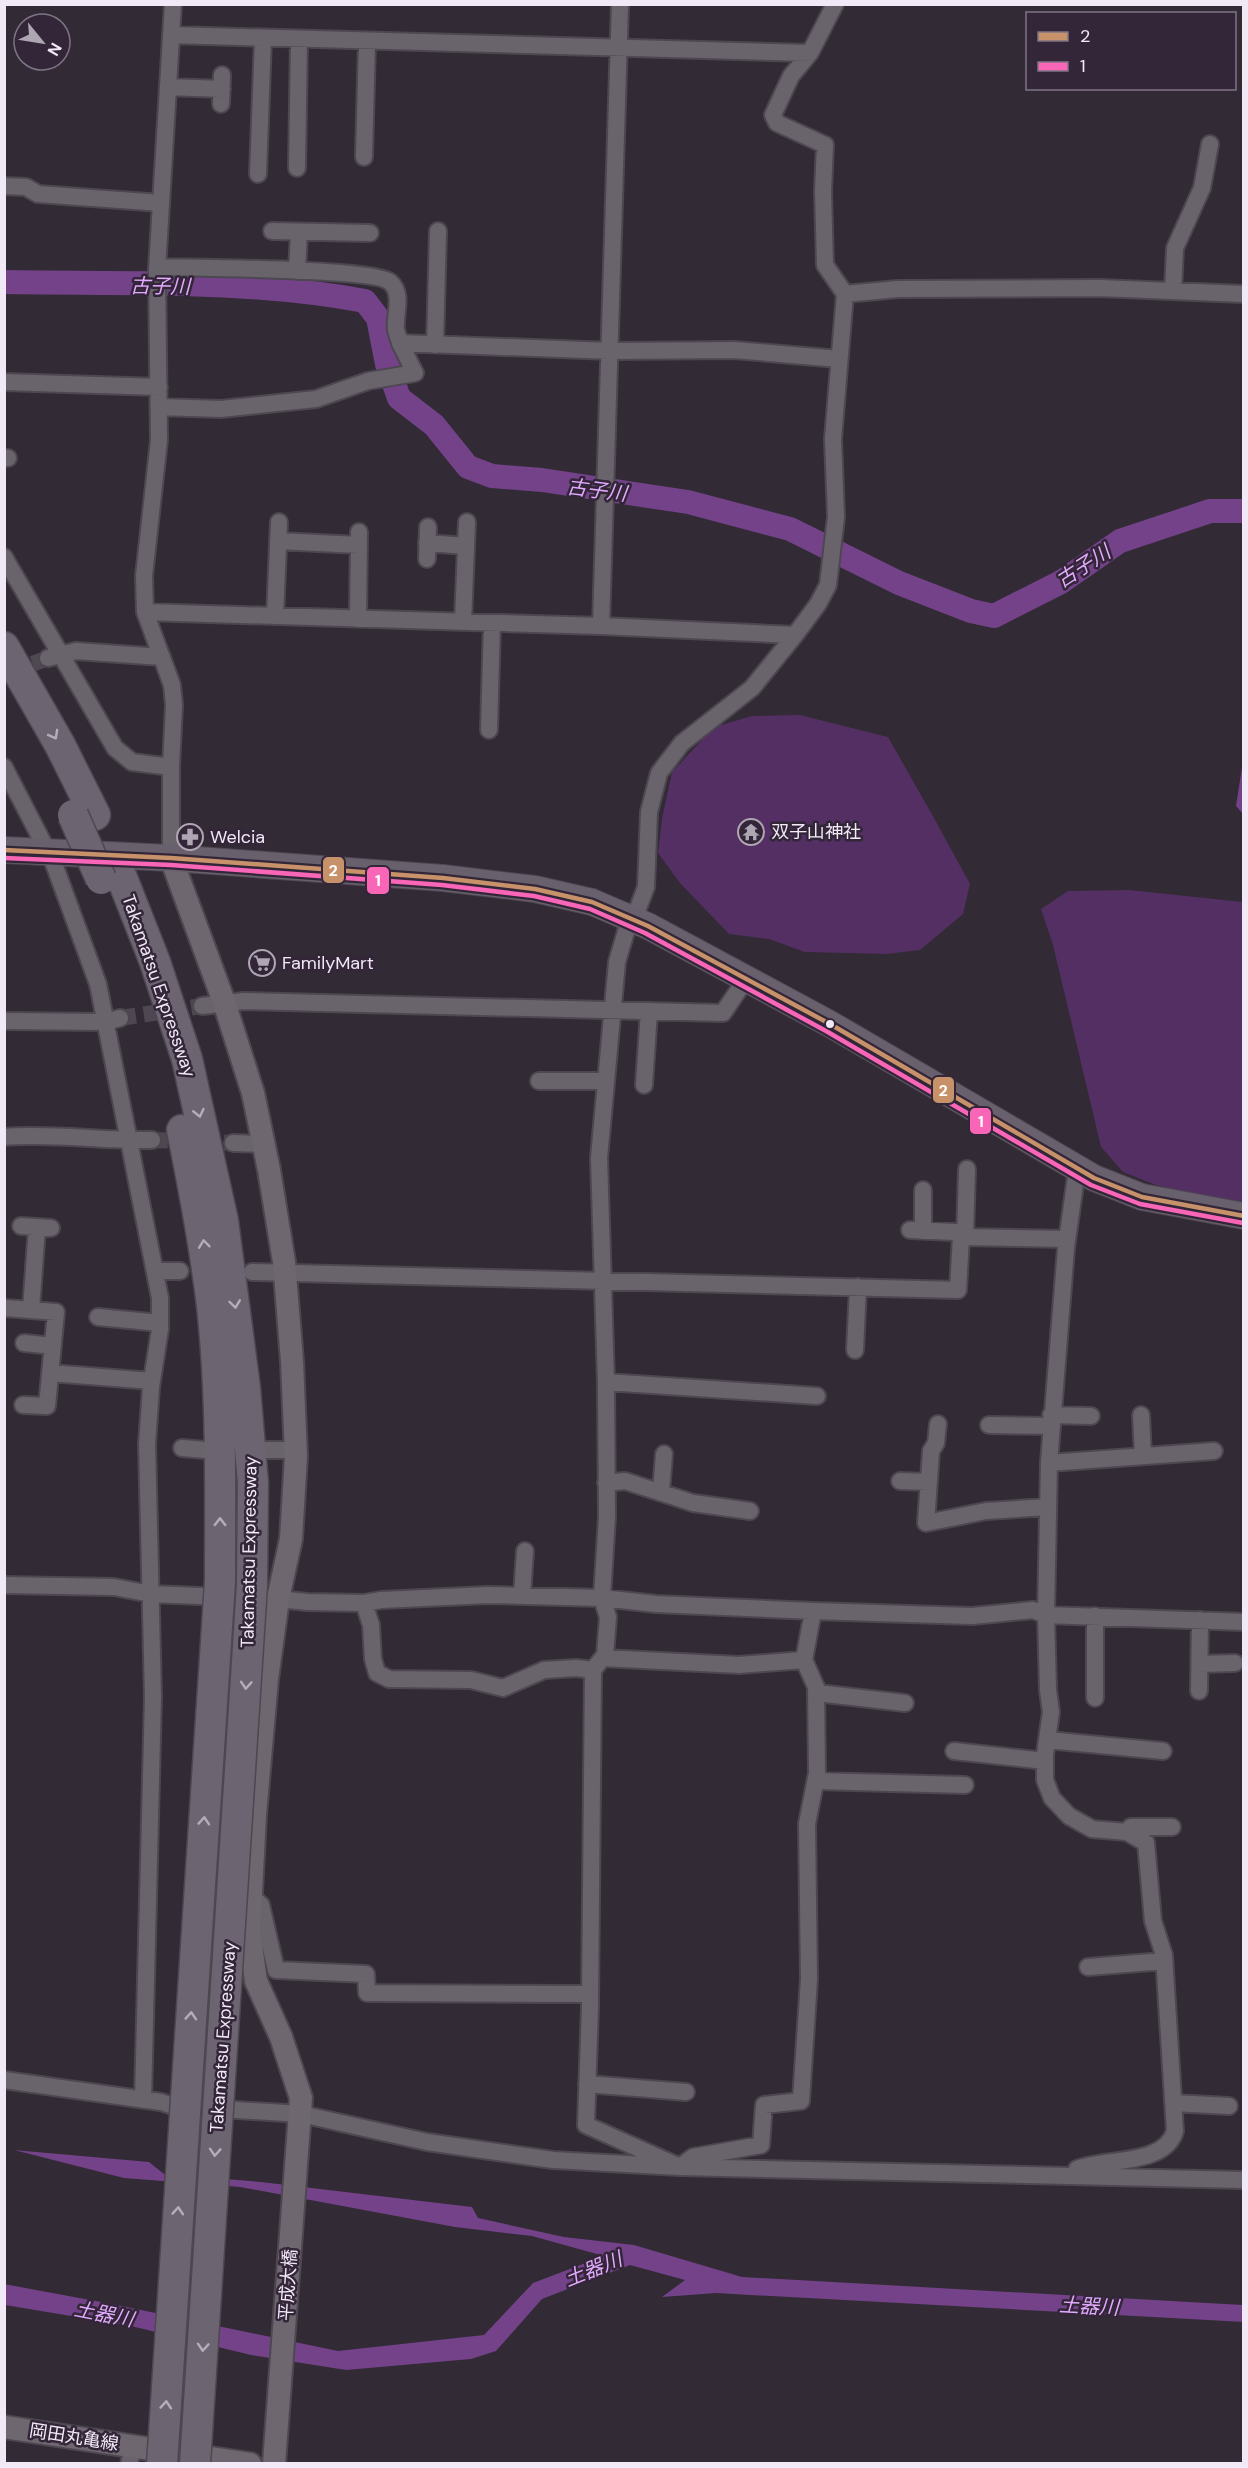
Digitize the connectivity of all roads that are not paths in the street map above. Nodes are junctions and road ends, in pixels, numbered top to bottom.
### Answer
1 (173, 4) edge
2 (620, 4) edge
3 (835, 4) edge
4 (171, 35) junction
5 (263, 38) junction
6 (299, 40) junction
7 (367, 42) junction
8 (620, 46) junction
9 (810, 54) junction
10 (168, 87) junction
11 (222, 89) dead end
12 (1209, 144) dead end
13 (364, 157) dead end
14 (297, 168) dead end
15 (258, 174) dead end
16 (4, 186) edge
17 (161, 203) junction
18 (272, 231) dead end
19 (438, 231) dead end
20 (299, 232) junction
21 (370, 233) dead end
22 (157, 269) junction
23 (297, 271) junction
24 (1173, 291) junction
25 (845, 294) junction
26 (1244, 294) edge
27 (400, 343) junction
28 (435, 345) junction
29 (611, 351) junction
30 (839, 358) junction
31 (4, 382) edge
32 (159, 387) junction
33 (159, 407) junction
34 (279, 522) dead end
35 (467, 522) dead end
36 (278, 541) junction
37 (427, 543) dead end
38 (466, 546) junction
39 (4, 557) edge
40 (145, 612) junction
41 (275, 616) junction
42 (358, 619) junction
43 (463, 622) junction
44 (492, 623) junction
45 (601, 626) junction
46 (795, 635) junction
47 (4, 648) edge
48 (55, 656) junction
49 (162, 657) junction
50 (4, 682) edge
51 (489, 730) dead end
52 (4, 767) edge
53 (171, 767) junction
54 (84, 815) junction
55 (4, 850) edge
56 (48, 852) junction
57 (171, 858) junction
58 (112, 878) junction
59 (634, 919) junction
60 (746, 979) junction
61 (213, 1004) junction
62 (612, 1011) junction
63 (649, 1011) junction
64 (113, 1020) junction
65 (4, 1021) edge
66 (605, 1081) junction
67 (539, 1082) dead end
68 (644, 1085) dead end
69 (4, 1137) edge
70 (152, 1140) tunnel mouth
71 (129, 1141) junction
72 (233, 1143) tunnel mouth
73 (264, 1144) junction
74 (1077, 1168) junction
75 (968, 1169) dead end
76 (923, 1190) dead end
77 (1244, 1216) edge
78 (36, 1227) dead end
79 (963, 1237) junction
80 (1067, 1239) junction
81 (180, 1270) dead end
82 (155, 1271) junction
83 (285, 1271) junction
84 (252, 1272) dead end
85 (604, 1281) junction
86 (858, 1287) junction
87 (5, 1308) edge
88 (31, 1310) junction
89 (98, 1317) dead end
90 (160, 1323) junction
91 (24, 1343) dead end
92 (52, 1346) junction
93 (855, 1350) dead end
94 (50, 1373) junction
95 (152, 1381) junction
96 (606, 1382) junction
97 (817, 1396) dead end
98 (23, 1405) dead end
99 (1142, 1415) dead end
100 (1091, 1416) dead end
101 (1051, 1420) junction
102 (938, 1424) dead end
103 (989, 1425) dead end
104 (182, 1448) dead end
105 (205, 1450) dead end
106 (261, 1450) dead end
107 (296, 1450) junction
108 (1214, 1451) dead end
109 (664, 1454) dead end
110 (1143, 1456) junction
111 (1049, 1463) junction
112 (900, 1481) dead end
113 (929, 1482) junction
114 (606, 1483) junction
115 (661, 1492) junction
116 (1047, 1507) junction
117 (750, 1511) dead end
118 (525, 1551) dead end
119 (4, 1585) edge
120 (151, 1594) junction
121 (522, 1596) junction
122 (602, 1598) junction
123 (279, 1599) junction
124 (364, 1603) junction
125 (813, 1611) junction
126 (1046, 1615) junction
127 (1095, 1616) junction
128 (1200, 1620) junction
129 (1244, 1622) edge
130 (804, 1660) junction
131 (1235, 1663) dead end
132 (598, 1664) junction
133 (1200, 1664) junction
134 (1199, 1691) dead end
135 (817, 1693) junction
136 (1095, 1698) dead end
137 (905, 1703) dead end
138 (1047, 1740) junction
139 (954, 1751) dead end
140 (1163, 1751) dead end
141 (1045, 1761) junction
142 (816, 1781) junction
143 (964, 1785) dead end
144 (1172, 1827) dead end
145 (1127, 1832) junction
146 (250, 1895) junction
147 (1164, 1961) junction
148 (1088, 1967) dead end
149 (590, 1994) junction
150 (4, 2080) edge
151 (587, 2084) junction
152 (686, 2092) dead end
153 (144, 2100) junction
154 (1173, 2103) junction
155 (1229, 2106) dead end
156 (300, 2121) junction
157 (680, 2167) junction
158 (1074, 2175) junction
159 (1244, 2180) edge
160 (4, 2427) edge
161 (36, 2431) junction
162 (4, 2439) edge
163 (275, 2453) edge
164 (131, 2455) edge
165 (162, 2463) edge
166 (195, 2463) edge
167 (250, 2463) edge

1 - 4 street
2 - 8 street
3 - 9 street
4 - 5 street
4 - 10 street
5 - 6 street
5 - 15 street
6 - 7 street
6 - 14 street
7 - 8 street
7 - 13 street
8 - 9 street
8 - 29 street
9 - 25 street
10 - 11 street
10 - 17 street
12 - 24 street
16 - 17 street
17 - 22 street
18 - 20 street
19 - 28 street
20 - 21 street
20 - 23 street
22 - 23 street
22 - 32 street
23 - 27 street
24 - 25 street
24 - 26 street
25 - 30 street
27 - 28 street
27 - 33 street
28 - 29 street
29 - 30 street
29 - 45 street
30 - 46 street
31 - 32 street
32 - 33 street
33 - 40 street
34 - 36 street
35 - 38 street
36 - 41 street
36 - 42 street
37 - 38 street
38 - 43 street
39 - 48 street
40 - 41 street
40 - 49 street
41 - 42 street
42 - 43 street
43 - 44 street
44 - 45 street
44 - 51 street
45 - 46 street
46 - 59 street
47 -> 54 highway, Takamatsu Expressway
48 - 49 street
48 - 53 street
49 - 53 street
50 - 54 highway, Takamatsu Expressway
52 - 56 street
53 - 57 street
54 - 58 highway, Takamatsu Expressway
55 - 56 main road
56 - 57 main road
56 - 64 street
57 - 59 main road
57 - 61 street, 平成大橋
165 -> 58 highway, Takamatsu Expressway, bridge
58 -> 166 highway, Takamatsu Expressway, bridge
59 - 60 main road
59 - 62 street
60 - 63 street
60 - 74 main road
61 - 62 street
61 - 73 street, 平成大橋
62 - 63 street
62 - 66 street
63 - 68 street
64 - 65 street
64 - 71 street
66 - 67 street
66 - 85 street
69 - 71 street
70 - 71 street
71 - 82 street
72 - 73 street
73 - 83 street, 平成大橋
74 - 77 main road
74 - 80 street
75 - 79 street
76 - 79 street
78 - 88 street
79 - 80 street
79 - 86 street
80 - 101 street
81 - 82 street
82 - 90 street
83 - 84 street
83 - 85 street
83 - 107 street, 平成大橋
85 - 86 street
85 - 96 street
86 - 93 street
87 - 88 street
88 - 92 street
89 - 90 street
90 - 95 street
91 - 92 street
92 - 94 street
94 - 95 street
94 - 98 street
95 - 120 street
96 - 97 street
96 - 114 street
99 - 110 street
100 - 101 street
101 - 103 street
101 - 111 street
102 - 113 street
104 - 105 street
106 - 107 street
107 - 123 street, 平成大橋
108 - 110 street
109 - 115 street
110 - 111 street
111 - 116 street
112 - 113 street
113 - 116 street
114 - 115 street
114 - 122 street
115 - 117 street
116 - 126 street
118 - 121 street
119 - 120 street
120 - 123 street
120 - 153 street
121 - 122 street
121 - 124 street
122 - 125 street
122 - 132 street
123 - 124 street
123 - 146 street, 平成大橋
124 - 132 street
125 - 126 street
125 - 130 street
126 - 127 street
126 - 138 street
127 - 128 street
127 - 136 street
128 - 129 street
128 - 133 street
130 - 132 street
130 - 135 street
131 - 133 street
132 - 149 street
133 - 134 street
135 - 137 street
135 - 142 street
138 - 140 street
138 - 141 street
139 - 141 street
141 - 145 street
142 - 143 street
142 - 157 street
144 - 145 street
145 - 147 street
146 - 149 street
146 - 156 street, 平成大橋
147 - 148 street
147 - 154 street
149 - 151 street
150 - 153 street
151 - 152 street
151 - 157 street
153 - 156 street
154 - 155 street
154 - 158 street
156 - 157 street
156 - 163 street, 平成大橋
157 - 158 street
158 - 159 street
160 - 161 street, 岡田丸亀線
161 - 162 street
161 - 164 street, 岡田丸亀線
164 - 167 street, 岡田丸亀線

